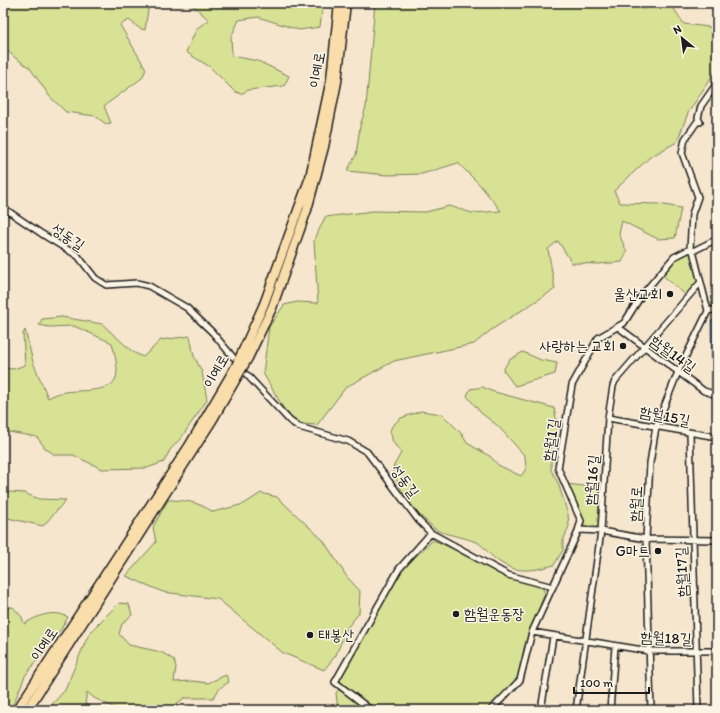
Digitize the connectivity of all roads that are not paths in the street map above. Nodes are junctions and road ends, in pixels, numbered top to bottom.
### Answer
1 (338, 3) edge
2 (346, 3) edge
3 (350, 3) edge
4 (340, 39) junction
5 (717, 83) edge
6 (3, 210) edge
7 (717, 239) edge
8 (691, 250) junction
9 (700, 283) junction
10 (717, 309) edge
11 (708, 311) junction
12 (618, 327) junction
13 (644, 347) junction
14 (232, 357) dead end
15 (678, 372) junction
16 (247, 375) dead end
17 (717, 395) edge
18 (608, 418) junction
19 (656, 427) junction
20 (690, 433) junction
21 (717, 437) edge
22 (579, 530) junction
23 (600, 531) junction
24 (431, 533) junction
25 (646, 539) junction
26 (692, 540) junction
27 (717, 540) edge
28 (553, 587) junction
29 (532, 632) junction
30 (553, 637) junction
31 (585, 642) junction
32 (615, 647) junction
33 (649, 651) junction
34 (717, 651) edge
35 (697, 652) junction
36 (17, 710) edge
37 (27, 710) edge
38 (371, 710) edge
39 (493, 710) edge
40 (541, 710) edge
41 (576, 710) edge
42 (610, 710) edge
43 (651, 710) edge
44 (698, 710) edge

1 - 4 highway
2 - 4 highway, 이예로
3 - 4 highway
4 - 36 highway, 이예로
4 - 37 highway, 이예로
5 - 8 street
6 - 14 street, 성동길
7 - 8 street, 함월1길
8 - 9 street
8 - 12 street, 함월1길
9 - 11 street
9 - 13 street, 함월16길
10 - 11 street
11 - 15 street, 함월로
12 - 13 street, 함월14길
12 - 22 street, 함월1길
13 - 15 street, 함월14길
13 - 18 street, 함월16길
15 - 17 street, 함월14길
15 - 19 street, 함월로
16 - 24 street, 성동길
18 - 19 street, 함월15길
18 - 23 street, 함월16길
19 - 20 street, 함월15길
19 - 25 street, 함월로
20 - 21 street, 함월15길
20 - 26 street, 함월17길
22 - 23 street
22 - 28 street
23 - 25 street
23 - 31 street, 함월16길
24 - 28 street, 성동길
24 - 38 street
25 - 26 street
25 - 33 street, 함월로
26 - 27 street
26 - 35 street, 함월17길
28 - 29 street
29 - 30 street, 함월18길
29 - 39 street
30 - 31 street, 함월18길
30 - 40 street
31 - 32 street, 함월18길
31 - 41 street, 함월16길
32 - 33 street, 함월18길
32 - 42 street
33 - 35 street, 함월18길
33 - 43 street, 함월로
34 - 35 street, 함월18길
35 - 44 street, 함월17길

